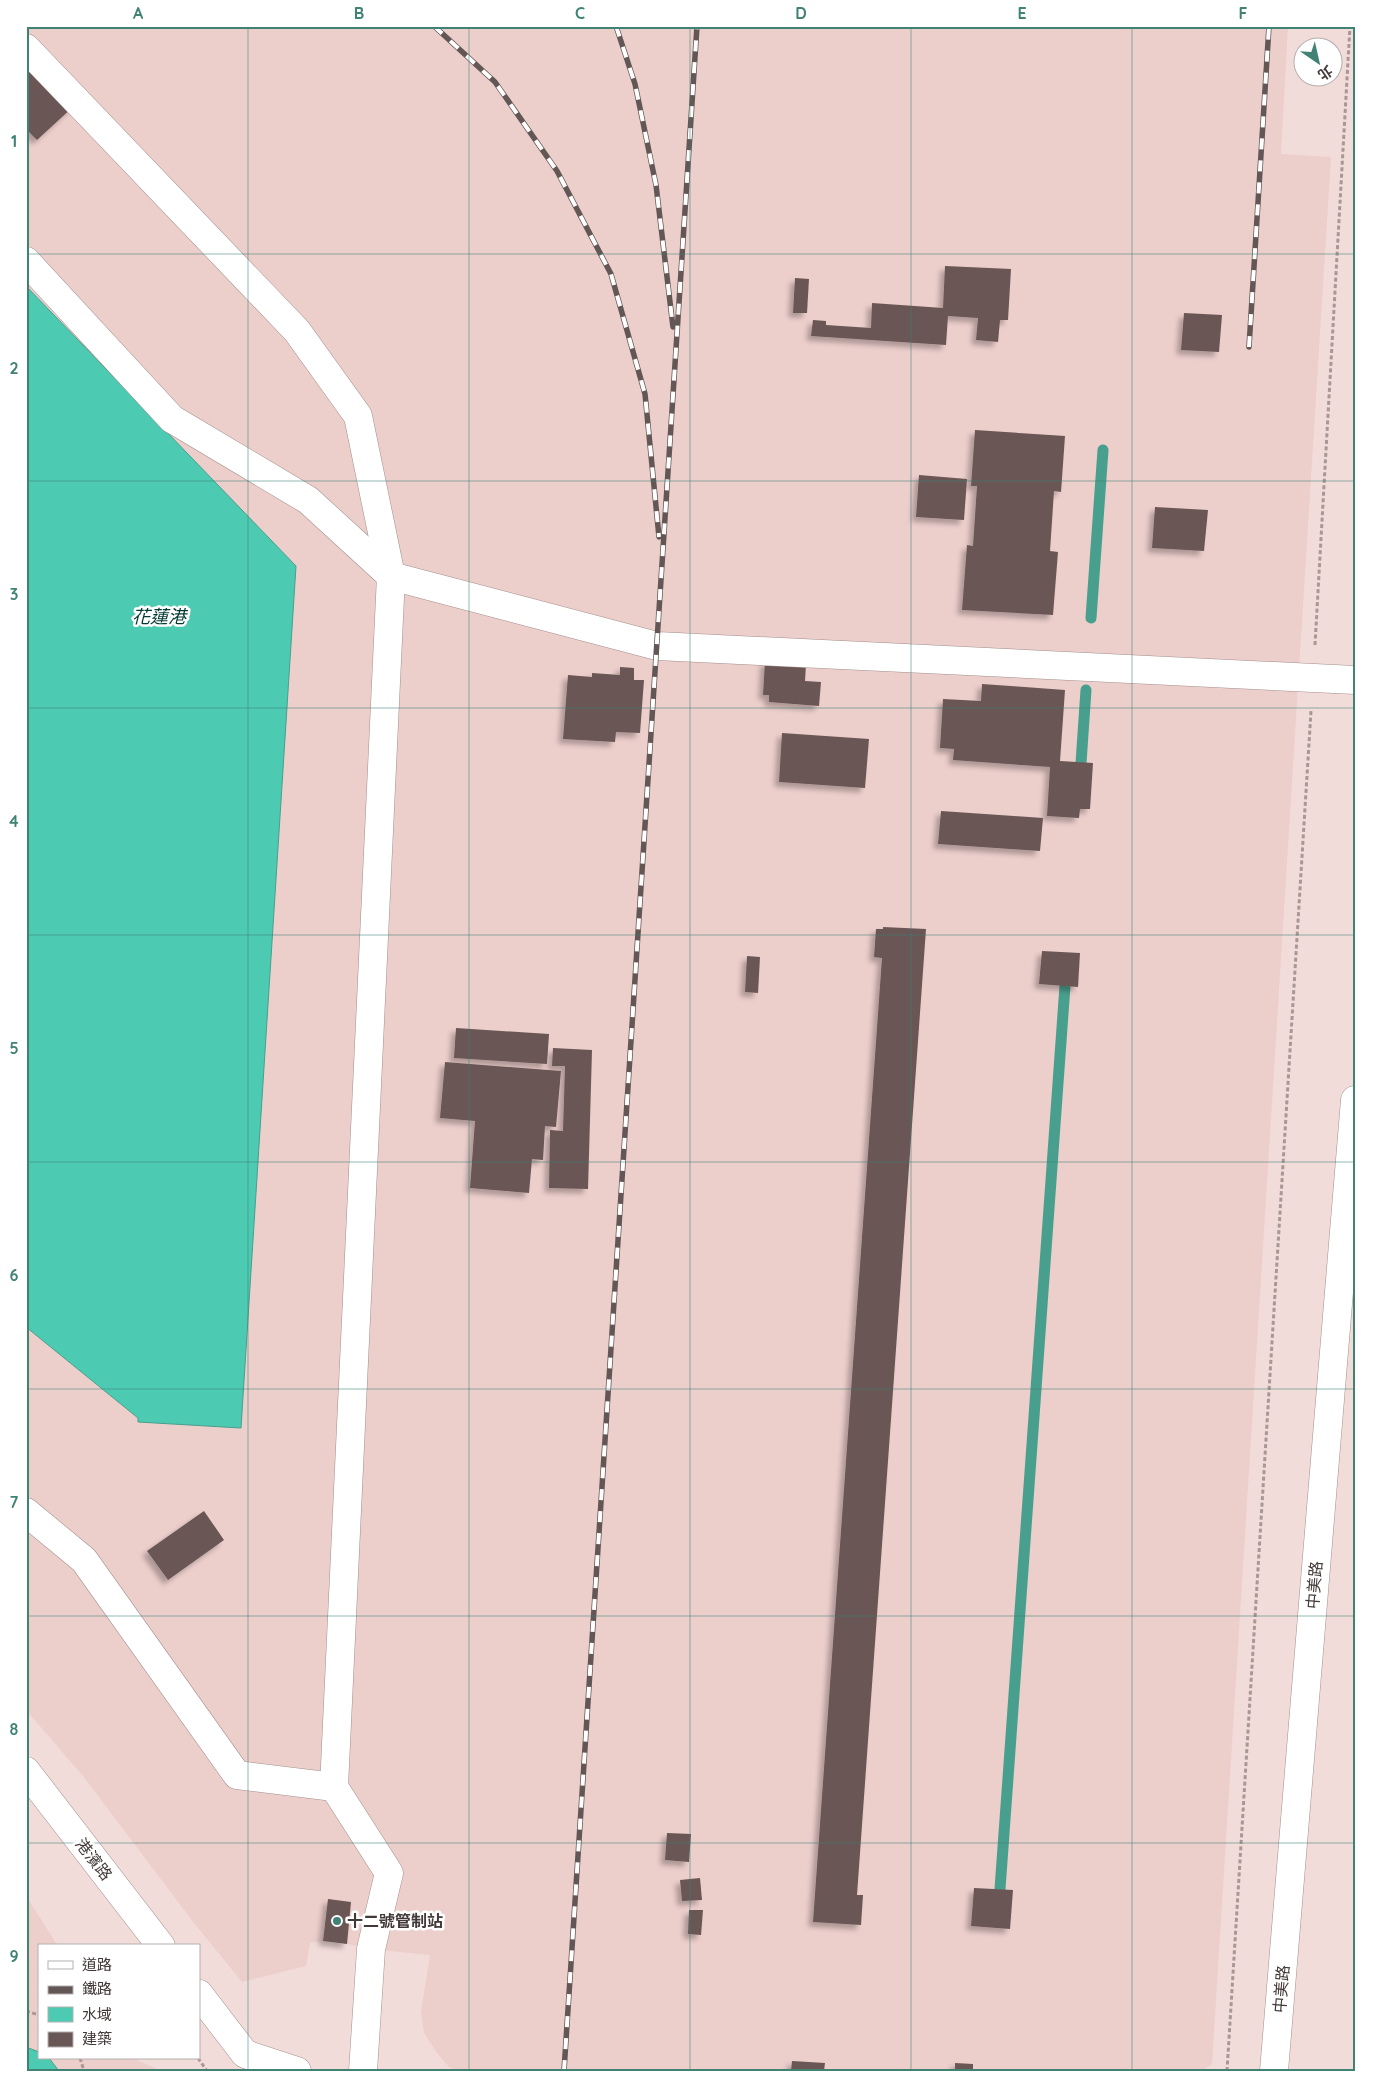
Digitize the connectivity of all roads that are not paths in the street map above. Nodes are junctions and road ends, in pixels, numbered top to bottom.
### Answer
1 (26, 48) edge
2 (26, 261) edge
3 (391, 576) junction
4 (1355, 680) edge
5 (1355, 1100) edge
6 (26, 1512) edge
7 (26, 1772) edge
8 (334, 1787) junction
9 (159, 1944) edge
10 (200, 1995) edge
11 (297, 2071) edge
12 (363, 2071) edge
13 (1274, 2071) edge

1 - 3 main road
2 - 3 main road
3 - 4 main road
3 - 8 main road
5 - 13 main road, 中美路
6 - 8 main road
7 - 9 main road, 港濱路
8 - 12 main road
10 - 11 main road

